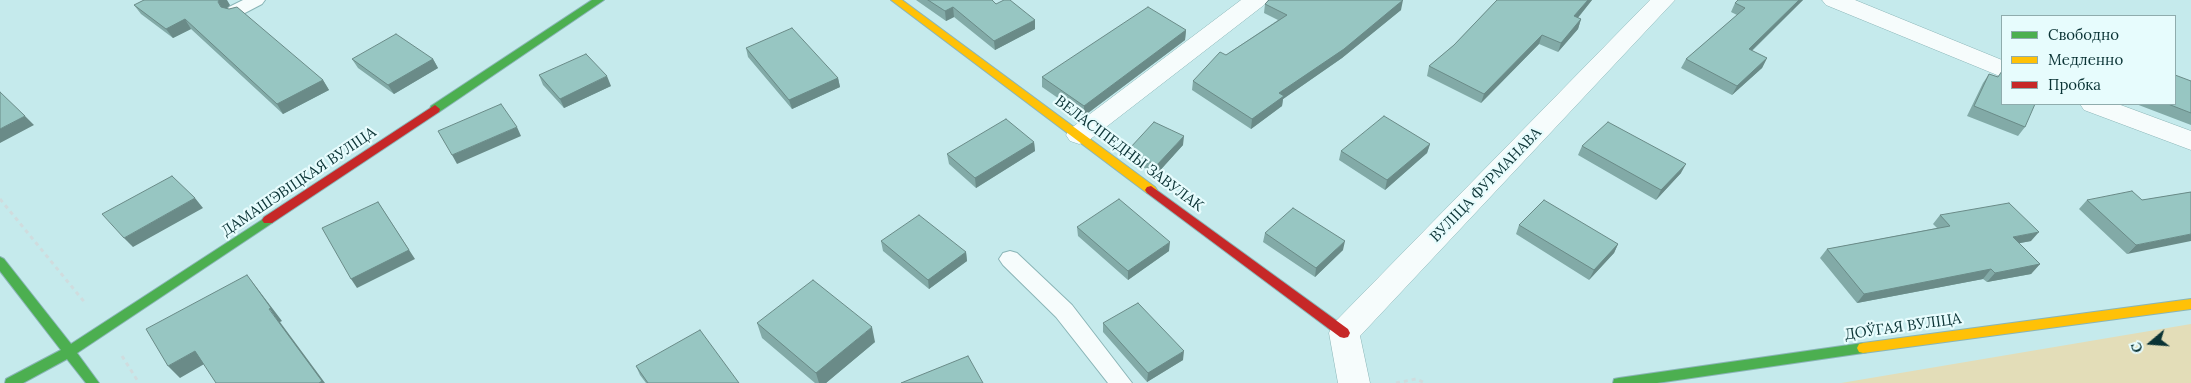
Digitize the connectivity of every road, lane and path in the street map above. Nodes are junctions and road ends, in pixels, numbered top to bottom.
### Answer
1 (256, 0) edge
2 (599, 0) edge
3 (896, 0) edge
4 (1256, 0) edge
5 (1663, 0) edge
6 (1834, 0) edge
7 (235, 11) edge
8 (2001, 70) edge
9 (2096, 105) edge
10 (1079, 135) junction
11 (2191, 141) edge
12 (0, 199) edge
13 (1010, 259) dead end
14 (0, 262) edge
15 (2191, 304) edge
16 (106, 328) junction
17 (1344, 333) junction
18 (70, 352) junction
19 (11, 383) edge
20 (93, 383) edge
21 (139, 383) edge
22 (1121, 383) edge
23 (1354, 383) edge
24 (1396, 383) edge
25 (1425, 383) edge
26 (1619, 383) edge

1 - 7 lane
2 - 16 street, ДАМАШЭВІЦКАЯ ВУЛІЦА
3 - 10 street, ВЕЛАСІПЕДНЫ ЗАВУЛАК
4 - 10 street
5 - 17 street, ВУЛІЦА ФУРМАНАВА
6 - 8 street
9 - 11 street
10 - 17 street, ВЕЛАСІПЕДНЫ ЗАВУЛАК
12 - 16 path
13 - 22 lane
14 - 18 street
15 - 26 street, ДОЎГАЯ ВУЛІЦА
16 - 18 street, ДАМАШЭВІЦКАЯ ВУЛІЦА
16 - 21 path
17 - 23 street
18 - 19 street, ДАМАШЭВІЦКАЯ ВУЛІЦА
18 - 20 street
24 - 25 path

